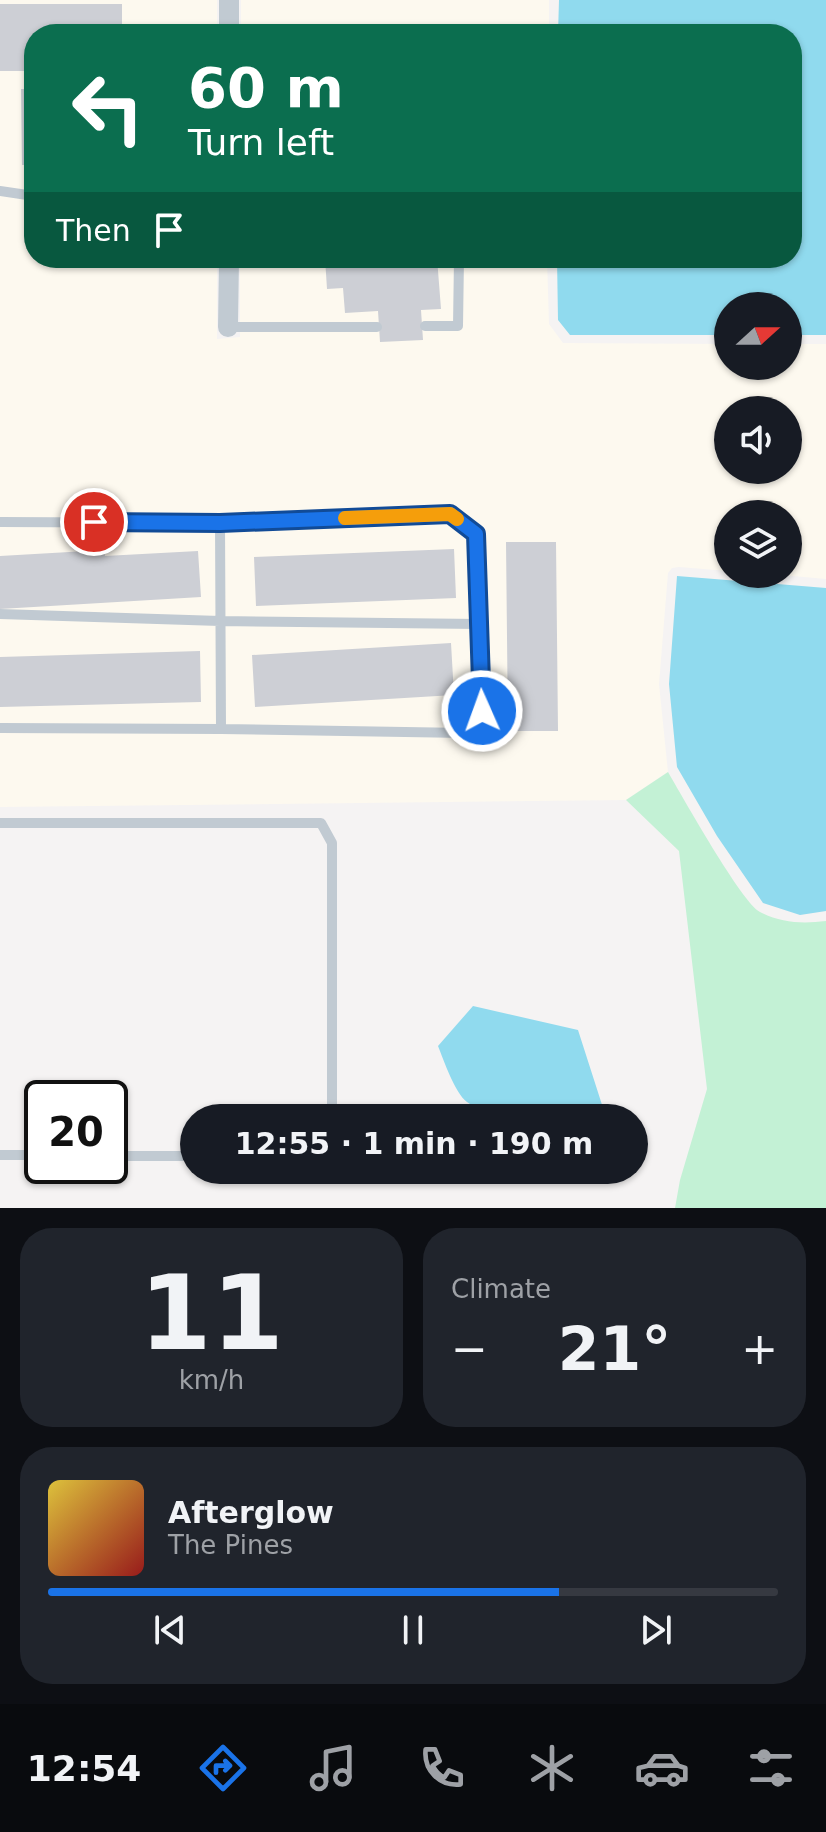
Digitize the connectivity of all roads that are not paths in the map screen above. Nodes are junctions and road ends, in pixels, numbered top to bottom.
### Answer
1 (229, 0) edge
2 (229, 24) edge
3 (0, 191) edge
4 (24, 195) edge
5 (229, 268) edge
6 (459, 268) edge
7 (425, 326) dead end
8 (228, 327) joint
9 (377, 327) dead end
10 (0, 522) edge
11 (220, 523) junction
12 (0, 614) edge
13 (220, 621) junction
14 (479, 624) junction
15 (0, 728) edge
16 (221, 729) junction
17 (0, 823) edge
18 (332, 1104) edge
19 (0, 1155) edge
20 (24, 1155) edge
21 (128, 1156) edge
22 (180, 1156) edge

1 - 2 street
3 - 4 lane
5 - 8 street
6 - 7 lane
8 - 9 lane
10 - 11 lane
11 - 13 lane
11 - 14 lane
12 - 13 lane
13 - 14 lane
13 - 16 lane
14 - 16 lane
15 - 16 lane
17 - 18 lane
19 - 20 lane
21 - 22 lane

